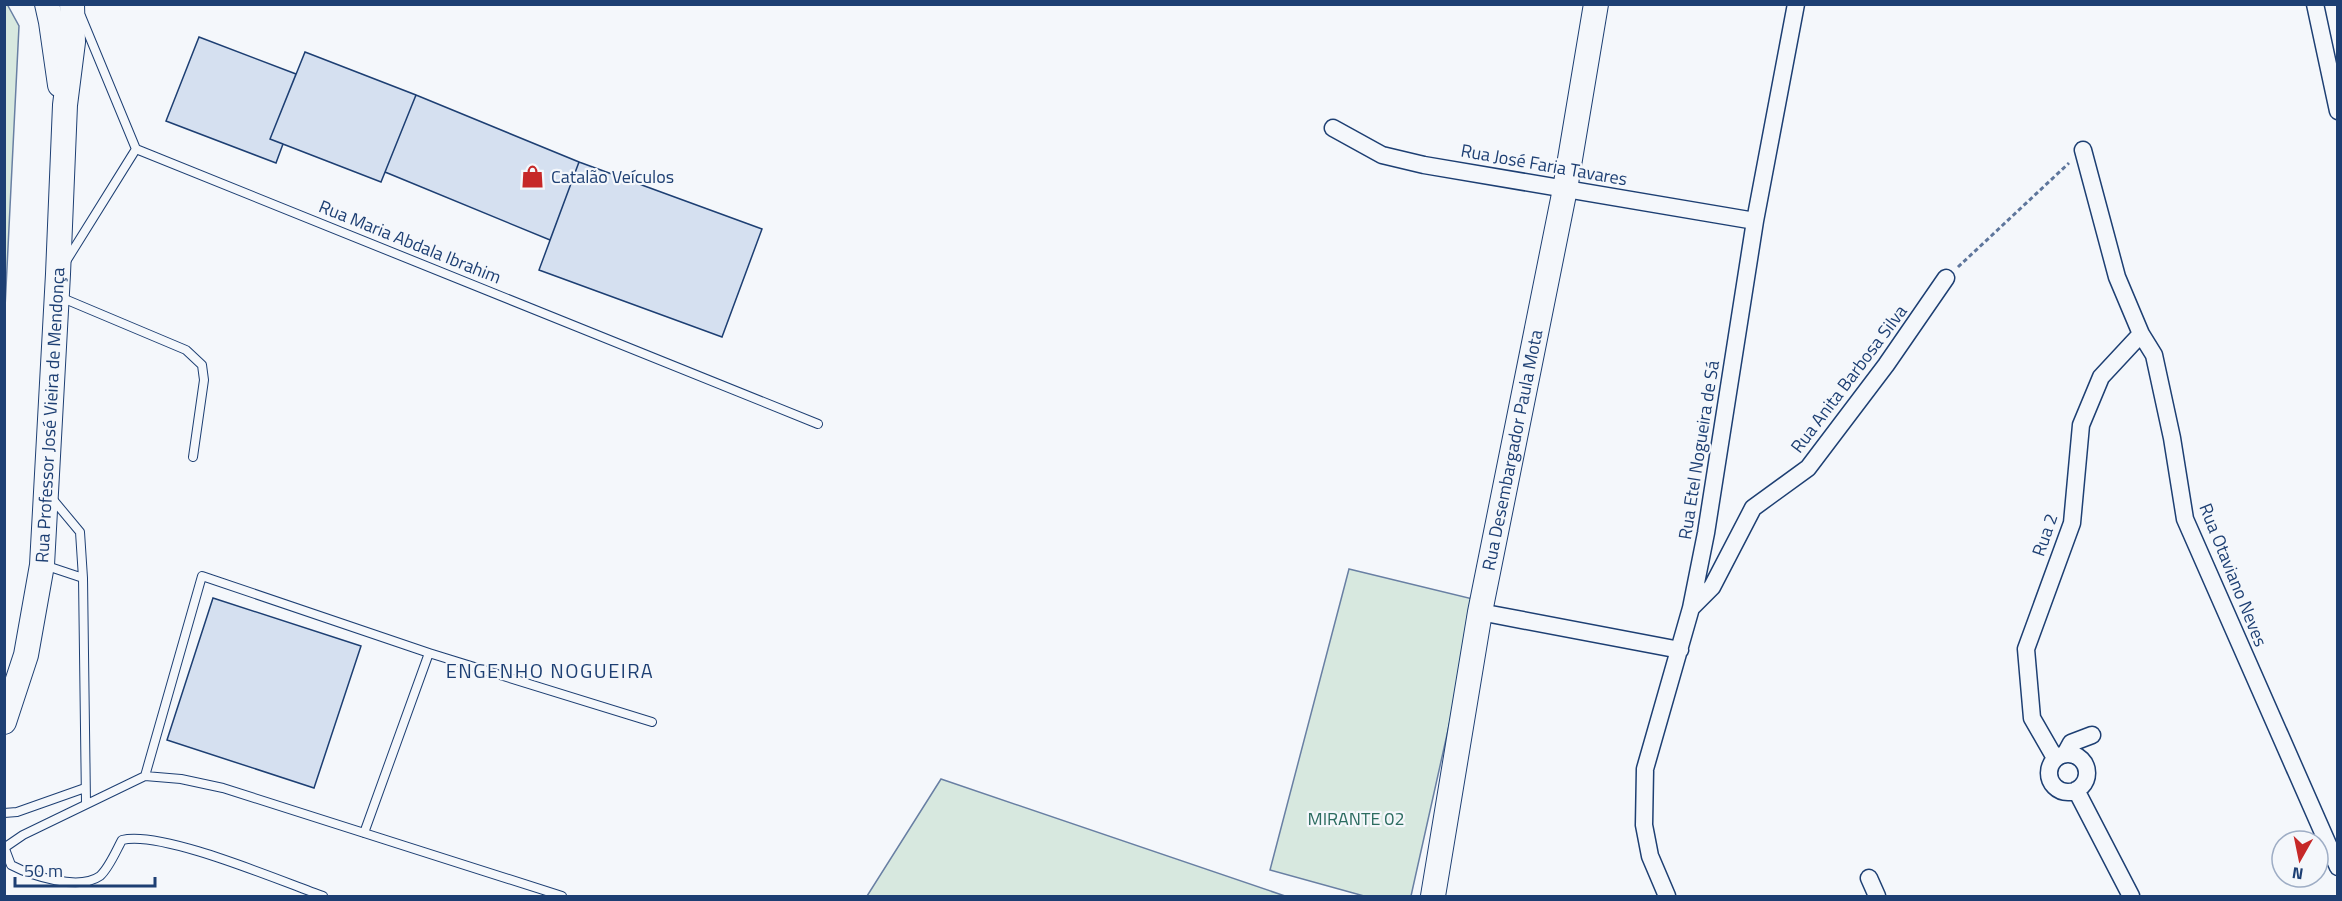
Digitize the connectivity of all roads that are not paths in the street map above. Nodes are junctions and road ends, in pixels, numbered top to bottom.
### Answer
1 (47, 4) edge
2 (74, 4) edge
3 (1596, 4) edge
4 (1796, 4) edge
5 (2315, 4) edge
6 (65, 105) junction
7 (2337, 111) edge
8 (1333, 128) dead end
9 (136, 149) junction
10 (2083, 150) road end
11 (1565, 189) junction
12 (1755, 221) junction
13 (1946, 278) road end
14 (58, 285) junction
15 (2141, 334) junction
16 (818, 424) dead end
17 (193, 457) dead end
18 (46, 491) junction
19 (42, 565) junction
20 (82, 578) junction
21 (1691, 608) junction
22 (1480, 612) junction
23 (1680, 650) junction
24 (429, 653) junction
25 (4, 722) edge
26 (652, 722) dead end
27 (2092, 735) dead end
28 (2060, 756) junction
29 (145, 776) junction
30 (85, 788) junction
31 (2076, 790) junction
32 (86, 803) junction
33 (4, 813) edge
34 (364, 833) junction
35 (5, 848) edge
36 (2337, 867) edge
37 (1869, 878) dead end
38 (323, 897) edge
39 (562, 897) edge
40 (1433, 897) edge
41 (1667, 897) edge
42 (1877, 897) edge
43 (2131, 897) edge

1 - 6 street, Rua Professor José Vieira de Mendonça
2 - 6 street, Rua Professor José Vieira de Mendonça
2 - 9 lane
3 - 11 street, Rua Desembargador Paula Mota
4 - 12 street, Rua Etel Nogueira de Sá
5 - 7 street
6 - 14 street, Rua Professor José Vieira de Mendonça
8 - 11 street, Rua José Faria Tavares
9 - 14 lane
9 - 16 lane, Rua Maria Abdala Ibrahim
10 - 15 street, Rua Otaviano Neves
11 - 12 street, Rua José Faria Tavares
11 - 22 street, Rua Desembargador Paula Mota
12 - 21 street, Rua Etel Nogueira de Sá
13 - 21 street, Rua Anita Barbosa Silva
14 - 17 lane
14 - 18 street, Rua Professor José Vieira de Mendonça
15 - 28 street, Rua 2
15 - 36 street, Rua Otaviano Neves
18 - 19 street, Rua Professor José Vieira de Mendonça
18 - 20 lane
19 - 20 lane
19 - 25 street, Rua Professor José Vieira de Mendonça
20 - 30 lane
21 - 23 street, Rua Etel Nogueira de Sá
22 - 23 street
22 - 40 street, Rua Desembargador Paula Mota
23 - 41 street, Rua Etel Nogueira de Sá
24 - 26 lane
24 - 29 lane
24 - 34 lane
27 - 28 street
28 - 31 street
28 - 31 street
29 - 32 lane
29 - 34 lane
30 - 32 lane
30 - 33 lane
31 - 43 street
32 - 35 lane
34 - 39 lane
35 - 38 lane
37 - 42 street

